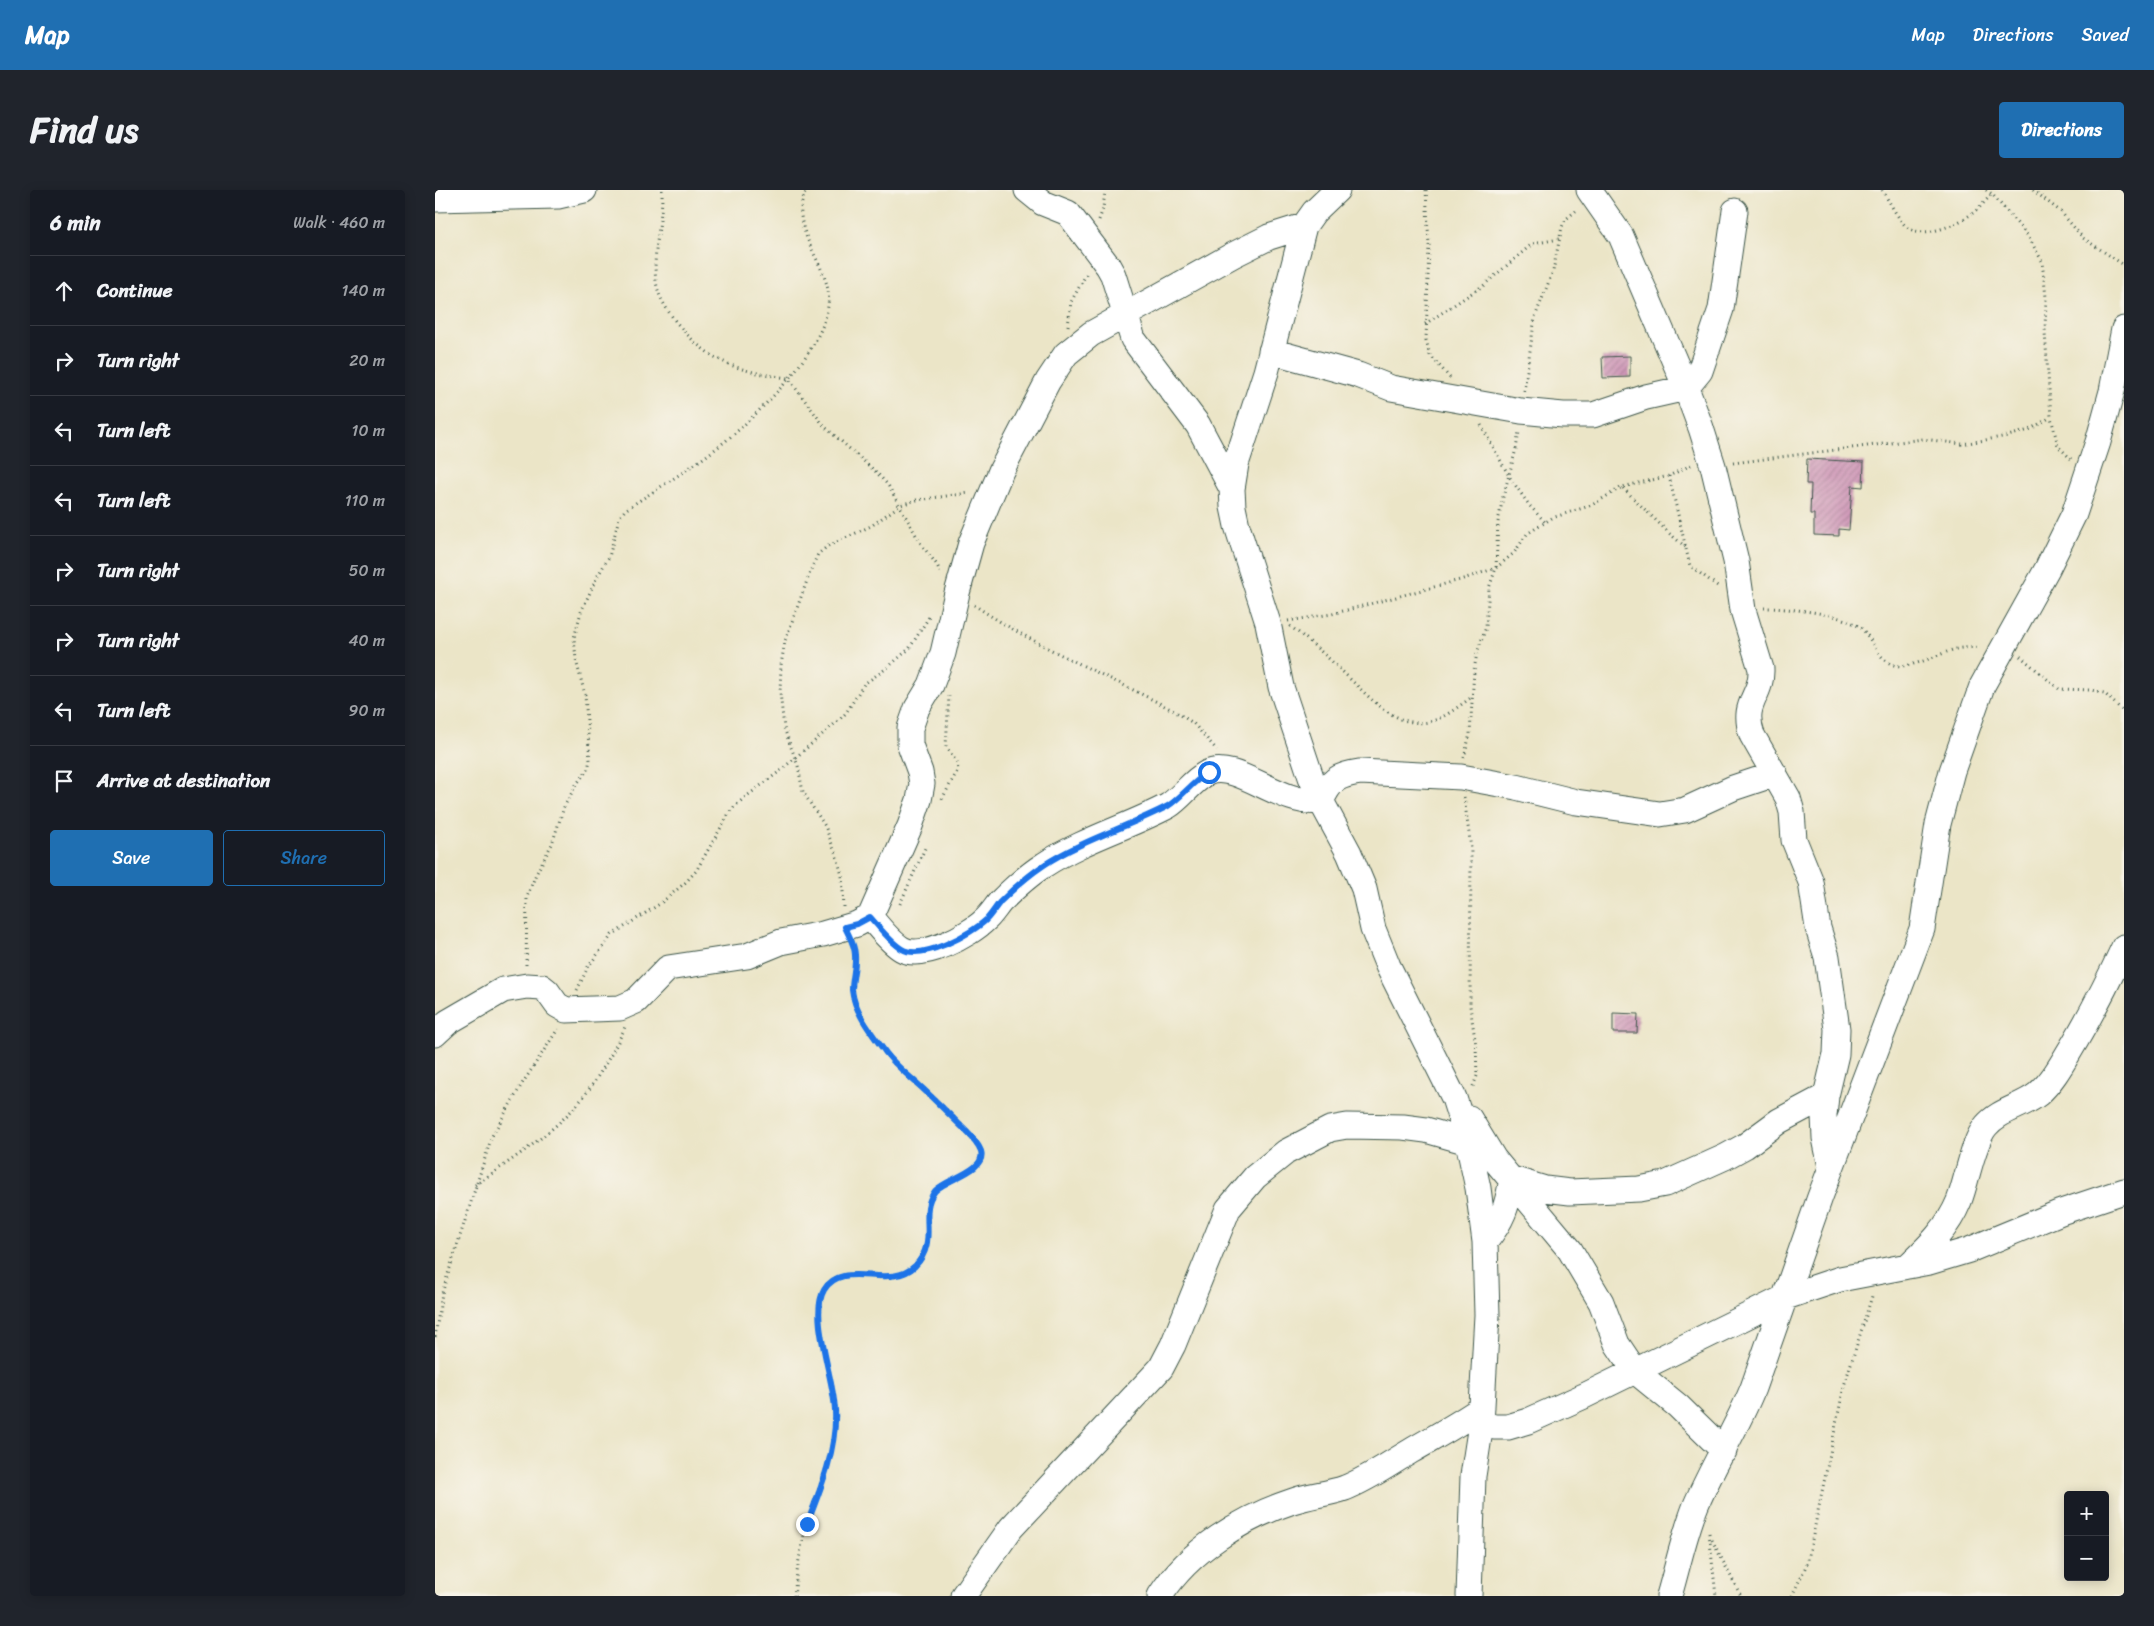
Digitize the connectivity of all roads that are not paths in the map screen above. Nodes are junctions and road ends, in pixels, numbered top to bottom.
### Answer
1 (584, 190) edge
2 (1027, 190) edge
3 (1337, 190) edge
4 (1592, 193) edge
5 (435, 198) edge
6 (1735, 211) dead end
7 (1304, 226) junction
8 (1124, 316) junction
9 (2124, 329) edge
10 (1271, 351) junction
11 (1686, 388) junction
12 (1232, 489) junction
13 (1775, 774) junction
14 (1321, 801) junction
15 (870, 917) junction
16 (2124, 947) edge
17 (435, 1034) edge
18 (1826, 1096) junction
19 (1459, 1104) junction
20 (1468, 1142) junction
21 (1831, 1167) junction
22 (1512, 1179) junction
23 (2124, 1191) edge
24 (1485, 1242) junction
25 (1907, 1266) junction
26 (1786, 1298) junction
27 (1635, 1371) junction
28 (1482, 1416) junction
29 (1724, 1451) junction
30 (963, 1596) edge
31 (1160, 1596) edge
32 (1469, 1596) edge
33 (1669, 1596) edge

1 - 5 street
2 - 8 street
3 - 7 street
4 - 11 street
6 - 11 street
7 - 8 street
7 - 10 street
8 - 12 street
8 - 15 street
9 - 21 street
10 - 11 street
10 - 12 street
11 - 13 street
12 - 14 street
13 - 14 street
13 - 18 street
14 - 15 street
14 - 19 street
15 - 17 street
16 - 25 street
18 - 21 street
18 - 22 street
19 - 20 street
19 - 22 street
20 - 24 street
20 - 30 street
21 - 26 street
22 - 24 street
22 - 27 street
23 - 25 street
24 - 28 street
25 - 26 street
26 - 27 street
26 - 29 street
27 - 28 street
27 - 29 street
28 - 31 street
28 - 32 street
29 - 33 street

